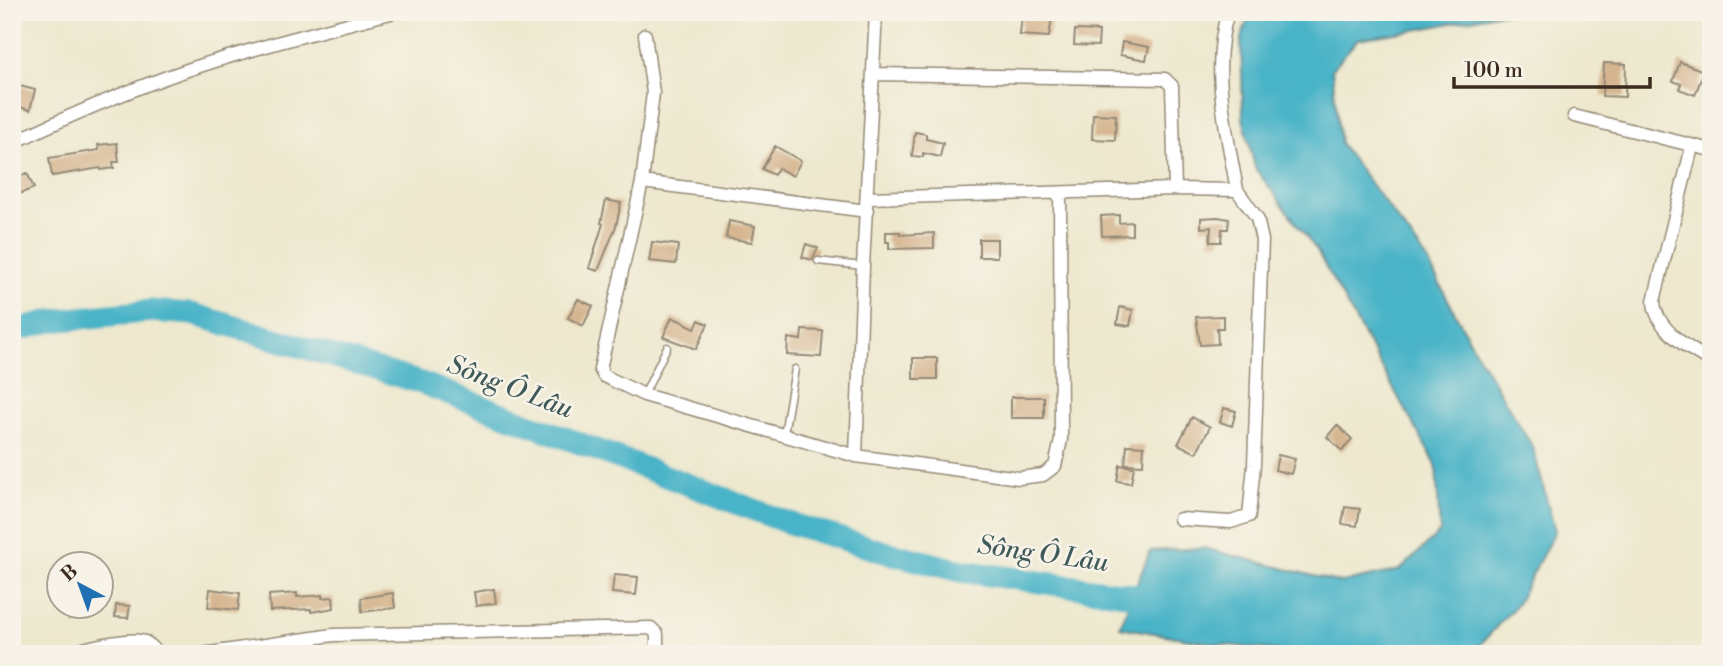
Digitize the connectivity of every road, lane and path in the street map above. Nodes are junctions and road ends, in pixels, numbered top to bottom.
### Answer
1 (394, 12) edge
2 (876, 12) edge
3 (1228, 12) edge
4 (645, 35) dead end
5 (875, 74) junction
6 (1574, 116) dead end
7 (12, 142) edge
8 (1692, 146) junction
9 (1711, 150) edge
10 (642, 182) junction
11 (1175, 189) junction
12 (1237, 190) junction
13 (1060, 193) junction
14 (868, 205) junction
15 (818, 261) dead end
16 (863, 266) junction
17 (667, 347) dead end
18 (1711, 361) edge
19 (795, 369) dead end
20 (644, 395) junction
21 (784, 434) junction
22 (856, 456) junction
23 (1180, 519) dead end
24 (66, 654) edge
25 (158, 654) edge
26 (203, 654) edge
27 (657, 654) edge

1 - 7 street
2 - 5 street
3 - 12 street
4 - 10 street
5 - 11 street
5 - 14 street
6 - 8 street
8 - 9 street
8 - 18 street
10 - 14 street
10 - 20 street
11 - 12 street
11 - 13 street
12 - 23 street
13 - 14 street
13 - 22 street
14 - 16 street
15 - 16 lane
16 - 22 street
17 - 20 lane
19 - 21 lane
20 - 21 street
21 - 22 street
24 - 25 street
26 - 27 street

